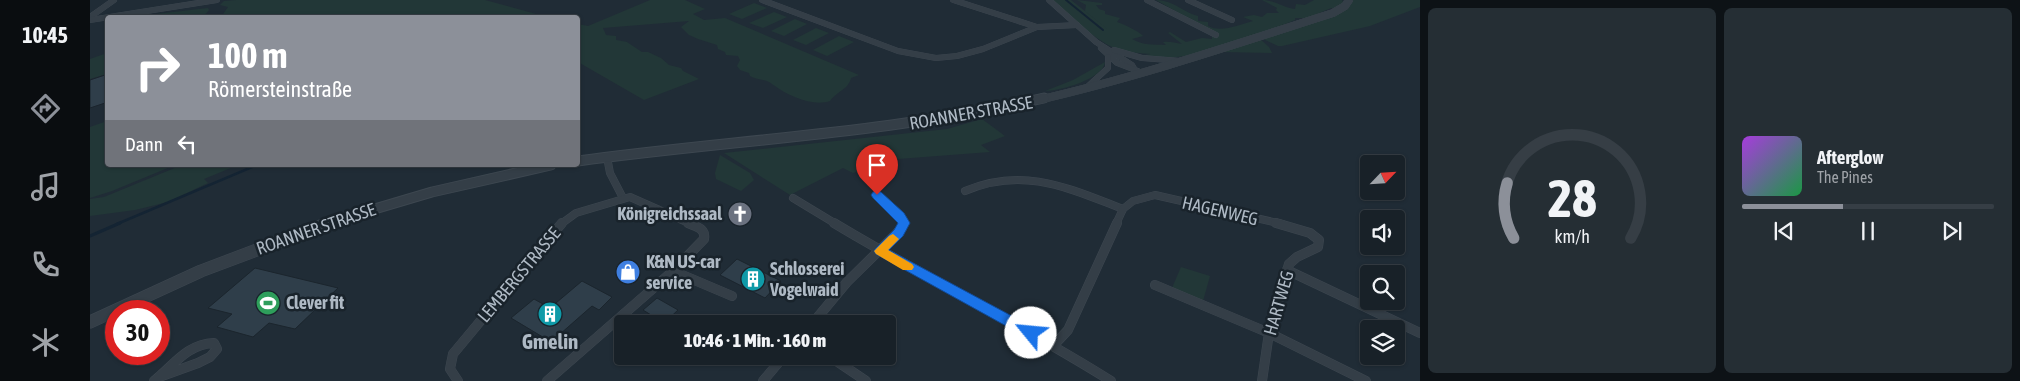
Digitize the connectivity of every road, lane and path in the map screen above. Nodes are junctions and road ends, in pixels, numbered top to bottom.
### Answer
1 (114, 0) edge
2 (217, 0) edge
3 (762, 0) edge
4 (953, 0) edge
5 (1049, 0) edge
6 (1147, 0) edge
7 (1188, 0) edge
8 (1349, 0) edge
9 (117, 15) edge
10 (105, 17) edge
11 (90, 19) edge
12 (1232, 20) dead end
13 (1077, 25) junction
14 (1037, 27) junction
15 (1216, 35) dead end
16 (1096, 42) junction
17 (1108, 57) junction
18 (1183, 61) junction
19 (1134, 73) junction
20 (1085, 89) junction
21 (607, 156) junction
22 (580, 161) edge
23 (542, 167) edge
24 (965, 191) dead end
25 (877, 195) dead end
26 (623, 198) junction
27 (793, 198) dead end
28 (1123, 210) junction
29 (1319, 240) joint
30 (880, 251) junction
31 (1287, 270) junction
32 (673, 271) junction
33 (1155, 285) dead end
34 (732, 296) dead end
35 (820, 315) edge
36 (90, 322) edge
37 (1269, 333) junction
38 (1420, 333) edge
39 (1054, 345) junction
40 (776, 365) edge
41 (842, 365) edge
42 (158, 378) edge
43 (458, 381) edge
44 (547, 381) edge
45 (763, 381) edge
46 (866, 381) edge
47 (1111, 381) edge
48 (1262, 381) edge
49 (1366, 381) edge

1 - 11 street
2 - 9 street
3 - 14 street
4 - 14 street
5 - 13 street
6 - 15 street
7 - 12 street
8 - 18 street, ROANNER STRASSE
10 - 11 street
13 - 14 street
13 - 16 street
16 - 17 street
16 - 18 street
16 - 19 street
17 - 19 street
17 - 20 street
18 - 19 street, ROANNER STRASSE
19 - 20 street, ROANNER STRASSE
20 - 21 street, ROANNER STRASSE
21 - 22 street, ROANNER STRASSE
21 - 26 street
23 - 36 street, ROANNER STRASSE
24 - 28 street
25 - 30 street
26 - 32 street
26 - 43 street, LEMBERGSTRASSE
27 - 30 street
28 - 29 street, HAGENWEG
28 - 39 street
29 - 31 street, HARTWEG
30 - 35 street
30 - 39 street
31 - 37 street, HARTWEG
31 - 38 street
32 - 34 street
32 - 44 street
33 - 37 street
37 - 48 street, HARTWEG
37 - 49 street
39 - 47 street
40 - 45 street
41 - 46 street
42 - 42 street

